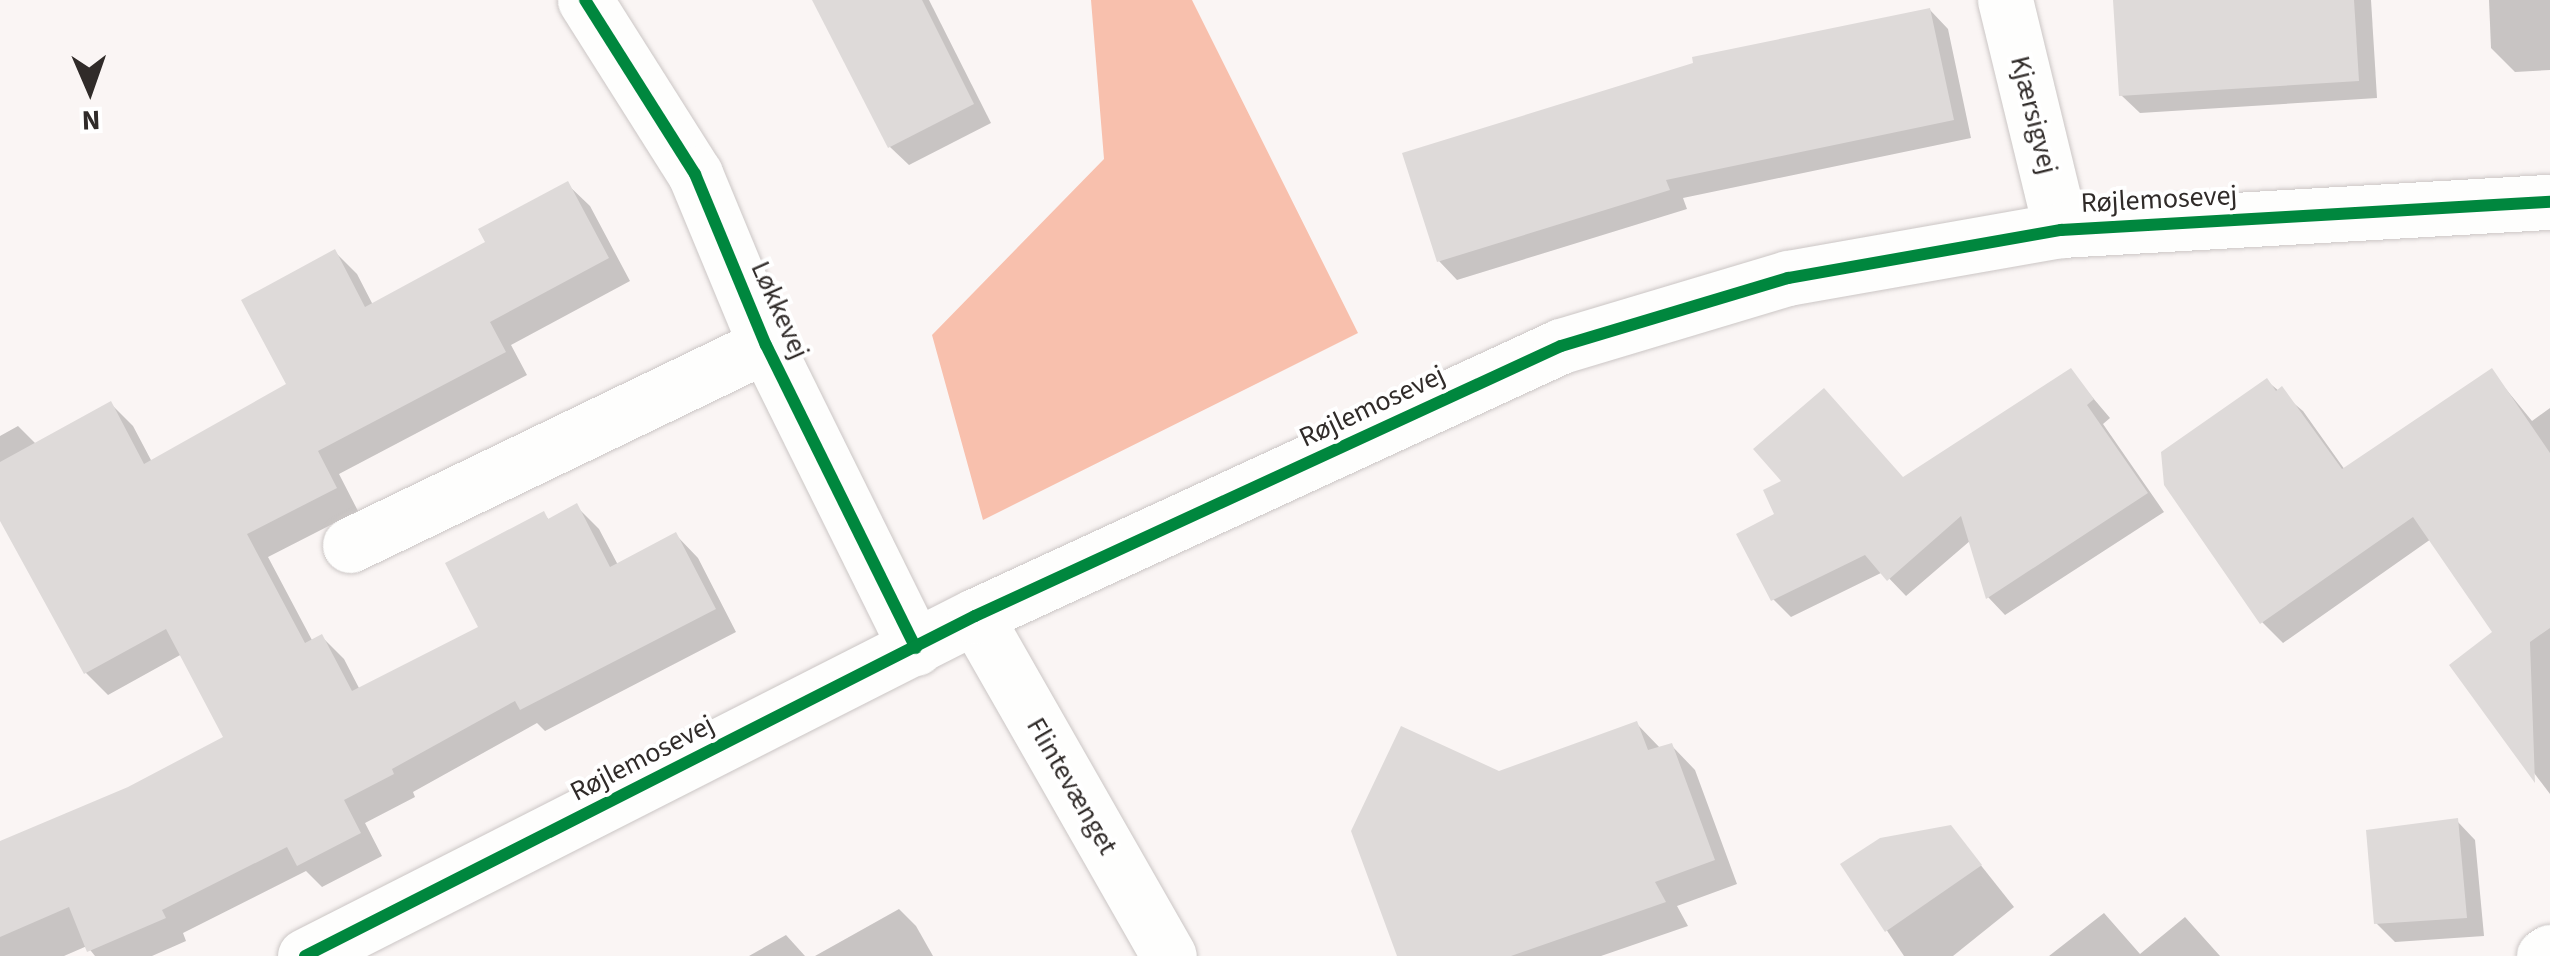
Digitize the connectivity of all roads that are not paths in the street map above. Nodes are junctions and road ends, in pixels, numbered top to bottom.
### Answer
1 (585, 0) edge
2 (2005, 0) edge
3 (2550, 202) edge
4 (2061, 230) junction
5 (766, 345) junction
6 (350, 545) dead end
7 (975, 616) junction
8 (916, 648) junction
9 (305, 956) edge
10 (1170, 956) edge

1 - 5 street, Løkkevej
2 - 4 street, Kjærsigvej
3 - 4 street, Røjlemosevej
4 - 7 street, Røjlemosevej
5 - 6 street, Løkkevej
5 - 8 street, Løkkevej
7 - 8 street, Røjlemosevej
7 - 10 street, Flintevænget
8 - 9 street, Røjlemosevej

